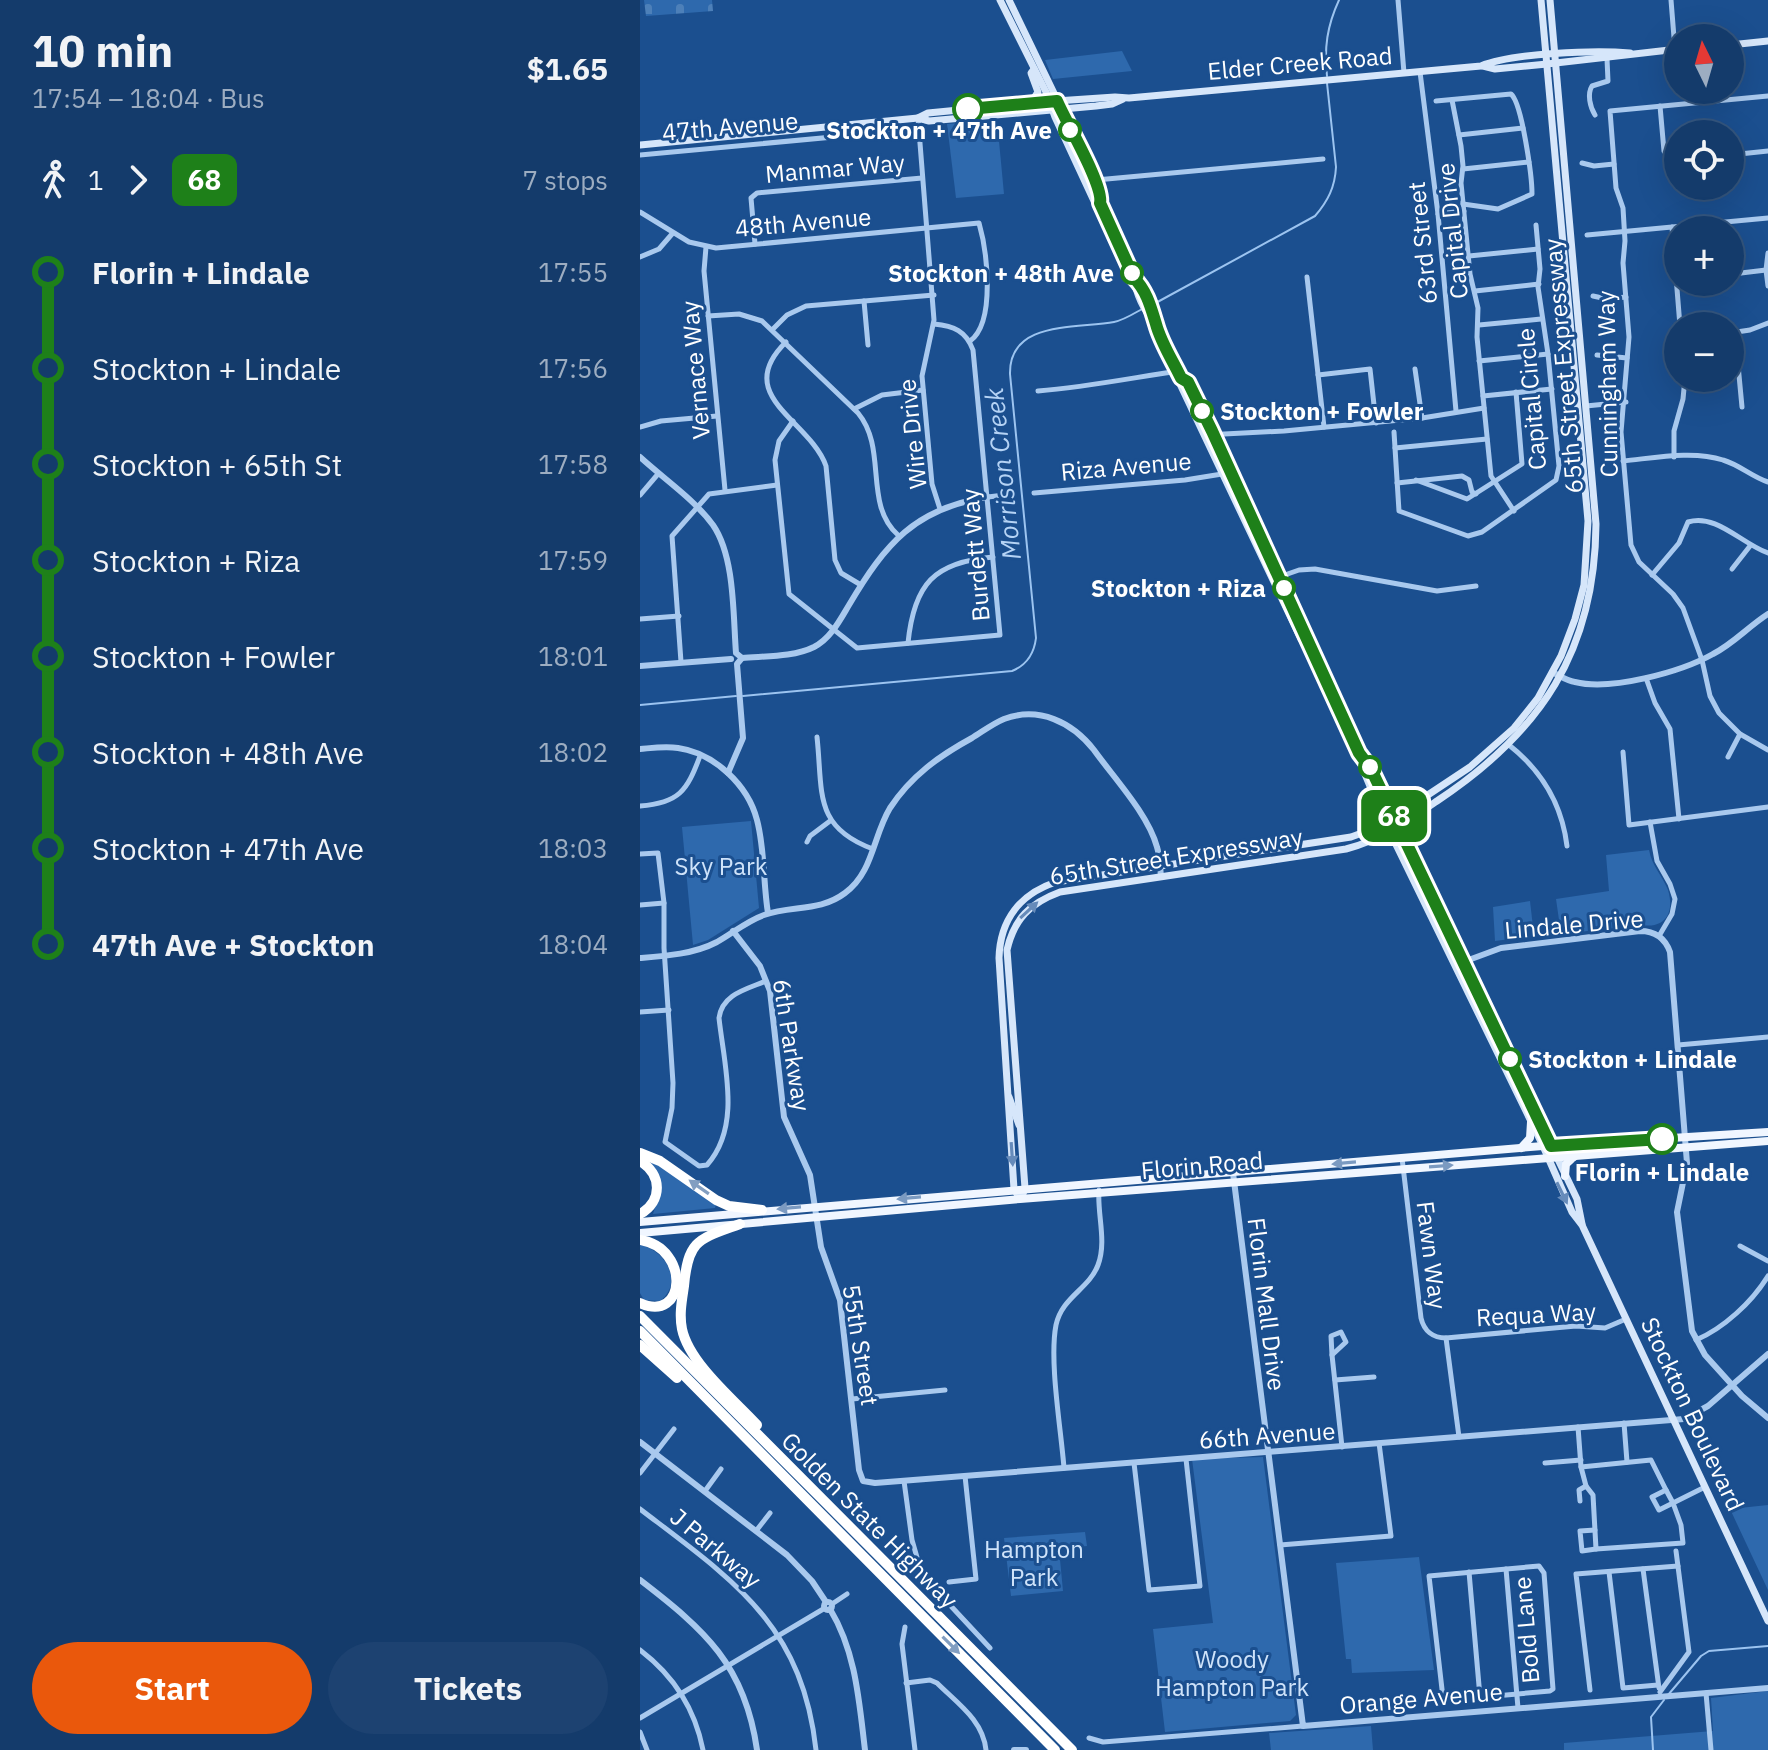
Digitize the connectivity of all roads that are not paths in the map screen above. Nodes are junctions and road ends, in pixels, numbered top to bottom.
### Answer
1 (1000, 0) edge
2 (1009, 0) edge
3 (1398, 0) edge
4 (1541, 0) edge
5 (1550, 0) edge
6 (1671, 0) edge
7 (1674, 24) edge
8 (1768, 41) edge
9 (1744, 44) edge
10 (1664, 51) edge
11 (1630, 53) junction
12 (1607, 59) junction
13 (1551, 60) junction
14 (1034, 69) junction
15 (1420, 72) junction
16 (1404, 73) junction
17 (1768, 96) edge
18 (1123, 99) junction
19 (1452, 100) junction
20 (1436, 101) dead end
21 (1031, 103) junction
22 (1055, 105) junction
23 (1660, 106) junction
24 (1079, 108) junction
25 (1595, 115) dead end
26 (918, 118) junction
27 (1523, 128) junction
28 (919, 129) junction
29 (1459, 135) junction
30 (640, 145) edge
31 (1079, 147) junction
32 (1664, 151) edge
33 (1768, 151) edge
34 (1744, 154) edge
35 (640, 155) edge
36 (1323, 159) dead end
37 (1529, 162) junction
38 (1582, 163) dead end
39 (1614, 164) junction
40 (1463, 169) junction
41 (922, 178) junction
42 (1096, 180) junction
43 (1100, 203) junction
44 (1464, 208) junction
45 (640, 212) edge
46 (1438, 214) junction
47 (1768, 218) edge
48 (1744, 220) edge
49 (1536, 225) dead end
50 (927, 228) junction
51 (1664, 228) edge
52 (1625, 231) junction
53 (672, 234) junction
54 (1587, 235) dead end
55 (755, 244) junction
56 (706, 247) junction
57 (1538, 249) junction
58 (1768, 253) edge
59 (1469, 256) junction
60 (640, 257) edge
61 (1766, 270) junction
62 (1744, 273) edge
63 (1307, 277) dead end
64 (1539, 284) junction
65 (1768, 286) edge
66 (1475, 291) junction
67 (934, 295) junction
68 (1593, 296) dead end
69 (1626, 297) junction
70 (864, 301) junction
71 (708, 316) junction
72 (1541, 319) junction
73 (1768, 323) edge
74 (934, 324) junction
75 (1479, 325) junction
76 (773, 329) junction
77 (1744, 330) edge
78 (970, 341) junction
79 (786, 342) junction
80 (868, 345) dead end
81 (1548, 354) junction
82 (1597, 355) dead end
83 (1627, 358) junction
84 (1479, 361) junction
85 (1415, 369) dead end
86 (1180, 375) junction
87 (1318, 375) junction
88 (1552, 389) junction
89 (923, 390) junction
90 (1038, 391) dead end
91 (1516, 392) junction
92 (1684, 392) edge
93 (1740, 392) edge
94 (1483, 396) junction
95 (1626, 402) junction
96 (1586, 406) junction
97 (1742, 407) dead end
98 (1484, 408) junction
99 (854, 409) junction
100 (1456, 411) junction
101 (717, 416) junction
102 (1422, 418) junction
103 (793, 421) junction
104 (1376, 423) junction
105 (640, 427) edge
106 (1324, 427) junction
107 (1394, 432) dead end
108 (1209, 435) junction
109 (1487, 439) junction
110 (1395, 448) junction
111 (640, 457) edge
112 (1674, 457) junction
113 (1623, 461) junction
114 (1225, 472) junction
115 (658, 474) junction
116 (1416, 480) junction
117 (1495, 482) junction
118 (1768, 482) edge
119 (1397, 483) junction
120 (777, 485) junction
121 (725, 490) junction
122 (1034, 493) dead end
123 (1012, 494) dead end
124 (1476, 494) junction
125 (640, 495) edge
126 (988, 497) junction
127 (696, 506) junction
128 (940, 509) junction
129 (1514, 511) junction
130 (898, 535) junction
131 (1256, 544) junction
132 (1750, 546) junction
133 (1768, 553) edge
134 (993, 557) junction
135 (1732, 569) dead end
136 (1652, 575) junction
137 (1278, 577) junction
138 (861, 585) junction
139 (1476, 586) dead end
140 (1768, 614) edge
141 (679, 616) junction
142 (640, 619) edge
143 (834, 629) junction
144 (908, 643) junction
145 (1308, 643) junction
146 (736, 658) junction
147 (1702, 660) junction
148 (681, 662) junction
149 (640, 666) edge
150 (1556, 674) junction
151 (1646, 678) junction
152 (1524, 715) junction
153 (1740, 734) junction
154 (817, 737) dead end
155 (1509, 745) junction
156 (640, 749) edge
157 (1768, 750) edge
158 (1623, 752) dead end
159 (1359, 753) junction
160 (1485, 755) junction
161 (700, 756) junction
162 (1728, 757) dead end
163 (728, 773) junction
164 (1447, 794) junction
165 (640, 806) edge
166 (1768, 807) edge
167 (1394, 817) junction
168 (1679, 819) junction
169 (830, 821) junction
170 (1385, 822) junction
171 (1650, 822) junction
172 (1395, 829) junction
173 (807, 842) dead end
174 (1320, 844) junction
175 (1567, 846) dead end
176 (873, 849) junction
177 (1278, 850) junction
178 (640, 854) edge
179 (1286, 858) junction
180 (1246, 864) junction
181 (1160, 867) junction
182 (1161, 877) junction
183 (664, 903) junction
184 (640, 905) edge
185 (768, 913) junction
186 (733, 931) junction
187 (1659, 936) junction
188 (664, 957) junction
189 (640, 958) edge
190 (1459, 963) junction
191 (766, 981) junction
192 (1002, 1009) junction
193 (669, 1010) junction
194 (640, 1012) edge
195 (1003, 1024) junction
196 (1013, 1024) junction
197 (1014, 1037) junction
198 (1768, 1037) edge
199 (1678, 1045) junction
200 (1006, 1066) junction
201 (1008, 1096) junction
202 (1018, 1100) junction
203 (1531, 1122) junction
204 (1021, 1127) junction
205 (1768, 1132) edge
206 (1768, 1141) edge
207 (1686, 1143) junction
208 (1547, 1146) junction
209 (1521, 1148) junction
210 (640, 1153) edge
211 (1576, 1155) junction
212 (1551, 1157) junction
213 (1402, 1158) junction
214 (640, 1161) edge
215 (1403, 1169) junction
216 (1565, 1176) junction
217 (1233, 1178) junction
218 (1141, 1179) junction
219 (1025, 1188) junction
220 (1014, 1189) junction
221 (1098, 1194) junction
222 (1020, 1199) junction
223 (816, 1206) junction
224 (762, 1210) junction
225 (640, 1214) edge
226 (817, 1216) junction
227 (640, 1222) edge
228 (740, 1224) junction
229 (1582, 1225) junction
230 (640, 1233) edge
231 (640, 1240) edge
232 (1740, 1246) dead end
233 (1768, 1261) edge
234 (1768, 1276) edge
235 (640, 1303) edge
236 (640, 1316) edge
237 (1627, 1319) junction
238 (640, 1331) edge
239 (1446, 1338) junction
240 (1695, 1340) junction
241 (640, 1345) edge
242 (1768, 1354) edge
243 (1332, 1355) dead end
244 (1374, 1377) dead end
245 (1335, 1380) junction
246 (1731, 1386) junction
247 (945, 1390) dead end
248 (852, 1399) junction
249 (718, 1412) junction
250 (1768, 1418) edge
251 (1674, 1419) junction
252 (1624, 1423) junction
253 (1578, 1427) junction
254 (674, 1429) dead end
255 (1459, 1437) junction
256 (640, 1442) edge
257 (1379, 1443) junction
258 (1342, 1447) junction
259 (1268, 1452) junction
260 (655, 1453) junction
261 (1186, 1459) junction
262 (1627, 1462) junction
263 (1134, 1463) junction
264 (1545, 1463) dead end
265 (1581, 1463) junction
266 (787, 1465) junction
267 (721, 1469) dead end
268 (1064, 1469) junction
269 (640, 1473) edge
270 (965, 1476) junction
271 (863, 1481) joint
272 (904, 1481) junction
273 (1586, 1486) junction
274 (1705, 1487) junction
275 (1666, 1490) junction
276 (705, 1491) junction
277 (1580, 1501) dead end
278 (1673, 1503) junction
279 (640, 1509) edge
280 (770, 1513) dead end
281 (1595, 1530) junction
282 (756, 1531) junction
283 (1279, 1545) junction
284 (1596, 1549) junction
285 (1676, 1551) dead end
286 (1678, 1566) junction
287 (1506, 1569) junction
288 (1643, 1569) junction
289 (1469, 1572) junction
290 (1609, 1572) junction
291 (640, 1580) edge
292 (949, 1582) dead end
293 (847, 1594) dead end
294 (828, 1606) junction
295 (1768, 1621) edge
296 (905, 1627) dead end
297 (779, 1636) junction
298 (990, 1648) dead end
299 (640, 1650) edge
300 (728, 1666) junction
301 (906, 1683) junction
302 (1768, 1688) edge
303 (1590, 1690) dead end
304 (1661, 1692) junction
305 (681, 1693) junction
306 (1706, 1693) junction
307 (1517, 1694) junction
308 (1480, 1697) junction
309 (1518, 1708) junction
310 (640, 1718) edge
311 (1303, 1726) junction
312 (640, 1732) edge
313 (1089, 1738) dead end
314 (647, 1750) edge
315 (703, 1750) edge
316 (757, 1750) edge
317 (816, 1750) edge
318 (865, 1750) edge
319 (915, 1750) edge
320 (986, 1750) edge
321 (1014, 1750) edge
322 (1026, 1750) edge
323 (1055, 1750) edge
324 (1072, 1750) edge
325 (1711, 1750) edge

1 - 14 main road, Stockton Boulevard
2 - 22 main road, Stockton Boulevard
3 - 16 street
4 - 13 main road, 65th Street Expressway
5 - 13 main road, 65th Street Expressway
6 - 7 street
8 - 9 main road
10 - 11 main road, Elder Creek Road
11 - 12 main road, Elder Creek Road
11 - 13 main road, Elder Creek Road
12 - 13 main road, Elder Creek Road
12 - 25 street
13 - 15 main road, Elder Creek Road
13 - 96 main road, 65th Street Expressway
13 - 150 main road, 65th Street Expressway
14 - 21 main road
14 - 22 main road, Stockton Boulevard
15 - 16 main road, Elder Creek Road
15 - 46 street, 63rd Street
16 - 18 main road, Elder Creek Road
17 - 23 street
18 - 22 main road, Elder Creek Road
18 - 24 main road, Elder Creek Road
19 - 20 street
19 - 27 street
19 - 29 street, Capital Drive
21 - 22 main road, 47th Avenue
21 - 26 main road, 47th Avenue
22 - 24 main road, Elder Creek Road
22 - 26 main road, 47th Avenue
22 - 31 main road, Stockton Boulevard
22 - 43 main road, Stockton Boulevard
23 - 32 street
23 - 39 street, Cunningham Way
24 - 31 main road
26 - 28 street, Wire Drive
26 - 30 main road, 47th Avenue
27 - 29 street
27 - 37 street
28 - 35 street, 47th Avenue
28 - 41 street, Wire Drive
29 - 40 street, Capital Drive
31 - 42 main road, Stockton Boulevard
33 - 34 street
36 - 42 street
37 - 40 street
37 - 44 street
38 - 39 street
39 - 52 street, Cunningham Way
40 - 44 street, Capital Drive
41 - 50 street, Wire Drive
41 - 55 street, Manmar Way
42 - 43 main road, Stockton Boulevard
43 - 86 main road, Stockton Boulevard
44 - 46 street
44 - 59 street, Capital Drive
45 - 53 street, 48th Avenue
46 - 100 street, 63rd Street
47 - 48 street
49 - 57 street, Capital Circle
50 - 55 street, 48th Avenue
50 - 67 street, Wire Drive
50 - 78 street, 48th Avenue
51 - 52 street
52 - 54 street
52 - 69 street, Cunningham Way
53 - 56 street, 48th Avenue
53 - 60 street
55 - 56 street, 48th Avenue
56 - 71 street, Vernace Way
57 - 59 street
57 - 64 street, Capital Circle
58 - 61 street
59 - 66 street, Capital Drive
61 - 62 street
61 - 65 street
63 - 87 street
64 - 66 street
64 - 72 street, Capital Circle
66 - 75 street, Capital Drive
67 - 70 street
67 - 74 street, Wire Drive
68 - 69 street
69 - 83 street, Cunningham Way
70 - 76 street
70 - 80 street
71 - 76 street
71 - 101 street, Vernace Way
72 - 75 street
72 - 81 street, Capital Circle
73 - 77 street
74 - 78 street
74 - 89 street, Wire Drive
75 - 84 street, Capital Drive
76 - 79 street
78 - 126 street, Burdett Way
79 - 99 street
79 - 103 street
81 - 84 street
81 - 88 street, Capital Circle
82 - 83 street
83 - 95 street, Cunningham Way
84 - 94 street, Capital Drive
85 - 102 street
86 - 90 street
86 - 108 main road, Stockton Boulevard
87 - 104 street
87 - 106 street
88 - 91 street
88 - 129 street, Capital Circle
89 - 99 street
89 - 128 street, Wire Drive
91 - 94 street
91 - 117 street
92 - 112 street
93 - 97 street
94 - 98 street, Capital Drive
95 - 96 street
95 - 113 street, Cunningham Way
96 - 150 main road, 65th Street Expressway
98 - 100 street
98 - 109 street, Capital Drive
99 - 130 street
100 - 102 street
101 - 105 street
101 - 121 street, Vernace Way
102 - 104 street
103 - 120 street, Burdett Way
103 - 138 street
104 - 106 street
106 - 108 street
107 - 110 street, Capital Circle
108 - 114 main road, Stockton Boulevard
109 - 110 street
109 - 117 street, Capital Drive
110 - 119 street, Capital Circle
111 - 115 street
112 - 113 street
112 - 118 street
113 - 136 street, Cunningham Way
114 - 122 street, Riza Avenue
114 - 131 main road, Stockton Boulevard
114 - 137 main road, Stockton Boulevard
115 - 125 street
115 - 127 street
116 - 119 street
116 - 124 street
116 - 124 street
117 - 124 street
117 - 129 street
119 - 129 street, Capital Circle
120 - 121 street
120 - 143 street, Burdett Way
121 - 127 street
123 - 126 street
126 - 128 street
126 - 134 street, Burdett Way
127 - 141 street
127 - 146 street
128 - 130 street
130 - 138 street
131 - 137 main road
131 - 145 main road, Stockton Boulevard
132 - 133 street
132 - 135 street
132 - 136 street
134 - 144 street
134 - 144 street, Burdett Way
136 - 147 street, Cunningham Way
137 - 139 street
137 - 145 main road, Stockton Boulevard
138 - 143 street
140 - 147 street
141 - 142 street
141 - 148 street
143 - 144 street, Burdett Way
143 - 146 street
145 - 159 main road, Stockton Boulevard
146 - 148 street
146 - 163 street
147 - 151 street
147 - 153 street, Cunningham Way
148 - 149 street
150 - 151 street
150 - 152 main road, 65th Street Expressway
150 - 155 main road, 65th Street Expressway
151 - 168 street
152 - 155 main road
152 - 160 main road, 65th Street Expressway
153 - 157 street, Cunningham Way
153 - 162 street
154 - 169 street
155 - 164 main road, 65th Street Expressway
155 - 175 street
156 - 161 street
158 - 171 street
159 - 167 main road, Stockton Boulevard
159 - 170 main road, Stockton Boulevard
160 - 164 main road
160 - 167 main road, 65th Street Expressway
161 - 163 street
161 - 165 street
163 - 185 street
164 - 172 main road, 65th Street Expressway
166 - 168 street
167 - 170 main road, 65th Street Expressway
167 - 172 main road, Stockton Boulevard
168 - 171 street
169 - 173 street
169 - 176 street
170 - 172 main road, Stockton Boulevard
170 - 174 main road, 65th Street Expressway
171 - 187 street
172 - 179 main road, 65th Street Expressway
172 - 190 main road, Stockton Boulevard
174 - 177 main road, 65th Street Expressway
174 - 179 main road
176 - 181 street
176 - 185 street
177 - 180 main road
177 - 181 main road, 65th Street Expressway
178 - 183 street
179 - 180 main road, 65th Street Expressway
180 - 182 main road, 65th Street Expressway
181 - 182 street
181 - 192 main road, 65th Street Expressway
196 -> 182 main road, 65th Street Expressway
183 - 184 street
183 - 188 street
185 - 186 street
186 - 188 street
186 - 191 street, 6th Parkway
187 - 190 street, Lindale Drive
187 - 199 street, Lindale Drive
188 - 189 street
188 - 193 street
190 - 203 main road, Stockton Boulevard
190 - 208 main road, Stockton Boulevard
191 - 193 street
191 - 223 street, 6th Parkway
192 - 195 main road, 65th Street Expressway
192 - 196 main road
193 - 194 street
195 - 197 main road
195 - 200 main road, 65th Street Expressway
196 - 197 main road, 65th Street Expressway
197 - 202 main road, 65th Street Expressway
198 - 199 street
199 - 207 street, Lindale Drive
200 - 201 main road, 65th Street Expressway
200 - 202 main road
201 - 204 main road
201 -> 220 main road, 65th Street Expressway
202 - 204 main road, 65th Street Expressway
203 - 208 main road, Stockton Boulevard
203 - 209 main road
204 - 219 main road, 65th Street Expressway
205 - 207 main road, Florin Road
206 - 207 main road, Florin Road
207 - 208 main road, Florin Road
207 - 211 main road, Florin Road
207 - 240 street, Lindale Drive
208 - 209 main road, Florin Road
208 - 212 main road, Stockton Boulevard
209 - 213 main road, Florin Road
224 -> 210 highway
211 - 212 main road, Florin Road
211 - 216 main road
215 -> 212 main road, Florin Road
212 - 216 main road, Stockton Boulevard
212 -> 229 main road, Stockton Boulevard
213 - 215 street, Fawn Way
213 -> 217 main road, Florin Road
214 - 225 highway
215 - 217 main road, Florin Road
215 - 239 street, Fawn Way
216 - 229 main road, Stockton Boulevard
217 - 218 main road, Florin Road
217 - 221 main road, Florin Road
217 - 259 street, Florin Mall Drive
218 - 219 main road, Florin Road
218 - 221 street
219 - 220 main road, Florin Road
219 - 222 main road, 65th Street Expressway
220 - 222 main road, 65th Street Expressway
220 -> 223 main road, Florin Road
221 - 222 main road, Florin Road
221 - 268 street
222 - 226 main road, Florin Road
223 -> 224 main road, Florin Road
223 - 226 street, 6th Parkway
224 - 227 main road, Florin Road
226 - 228 main road, Florin Road
226 - 248 street, 55th Street
228 - 230 main road, Florin Road
228 - 266 highway
229 - 237 main road, Stockton Boulevard
231 - 235 highway
232 - 233 street
234 - 240 street
236 - 266 highway, Golden State Highway
237 - 239 street, Requa Way
237 - 251 main road, Stockton Boulevard
238 - 249 highway, Golden State Highway
239 - 255 street, Fawn Way
240 - 246 street, Lindale Drive
241 - 249 highway
242 - 246 street, 66th Avenue
243 - 245 street
244 - 245 street
245 - 258 street
246 - 250 street, Lindale Drive
246 - 251 street, 66th Avenue
247 - 248 street
248 - 271 street, 55th Street
249 -> 323 highway, Golden State Highway
251 - 252 street, 66th Avenue
251 - 274 main road, Stockton Boulevard
252 - 253 street, 66th Avenue
252 - 262 street
253 - 255 street, 66th Avenue
253 - 265 street
254 - 260 street
255 - 257 street, 66th Avenue
256 - 260 street
257 - 258 street, 66th Avenue
257 - 283 street
258 - 259 street, 66th Avenue
259 - 261 street, 66th Avenue
259 - 283 street, Florin Mall Drive
260 - 269 street
260 - 276 street
261 - 263 street, 66th Avenue
261 - 263 street
262 - 265 street
262 - 275 street
263 - 268 street, 66th Avenue
264 - 265 street
265 - 273 street
266 - 324 highway, Golden State Highway
267 - 276 street
268 - 270 street, 66th Avenue
270 - 272 street, 66th Avenue
270 - 292 street
271 - 272 street, 66th Avenue
272 - 298 street
273 - 277 street
273 - 281 street
274 - 278 street
274 - 295 main road, Stockton Boulevard
275 - 278 street
275 - 278 street
276 - 282 street
278 - 284 street
279 - 297 street, J Parkway
280 - 282 street
281 - 284 street
281 - 284 street
282 - 294 street
283 - 311 street, Florin Mall Drive
285 - 286 street
286 - 288 street
286 - 304 street
287 - 289 street
287 - 307 street, Orange Avenue
287 - 307 street, Bold Lane
288 - 290 street
288 - 304 street
289 - 308 street
289 - 308 street
290 - 303 street
290 - 304 street
291 - 300 street
293 - 294 street
294 - 297 street
294 - 318 street
296 - 301 street
297 - 300 street
297 - 317 street, J Parkway
299 - 305 street
300 - 305 street
300 - 316 street
301 - 319 street
301 - 320 street
302 - 306 street, Orange Avenue
304 - 306 street, Orange Avenue
304 - 309 street, Orange Avenue
305 - 310 street
305 - 315 street
306 - 325 street
307 - 308 street
307 - 309 street, Orange Avenue
309 - 311 street, Orange Avenue
311 - 313 street, Orange Avenue
312 - 314 street
321 - 322 street

